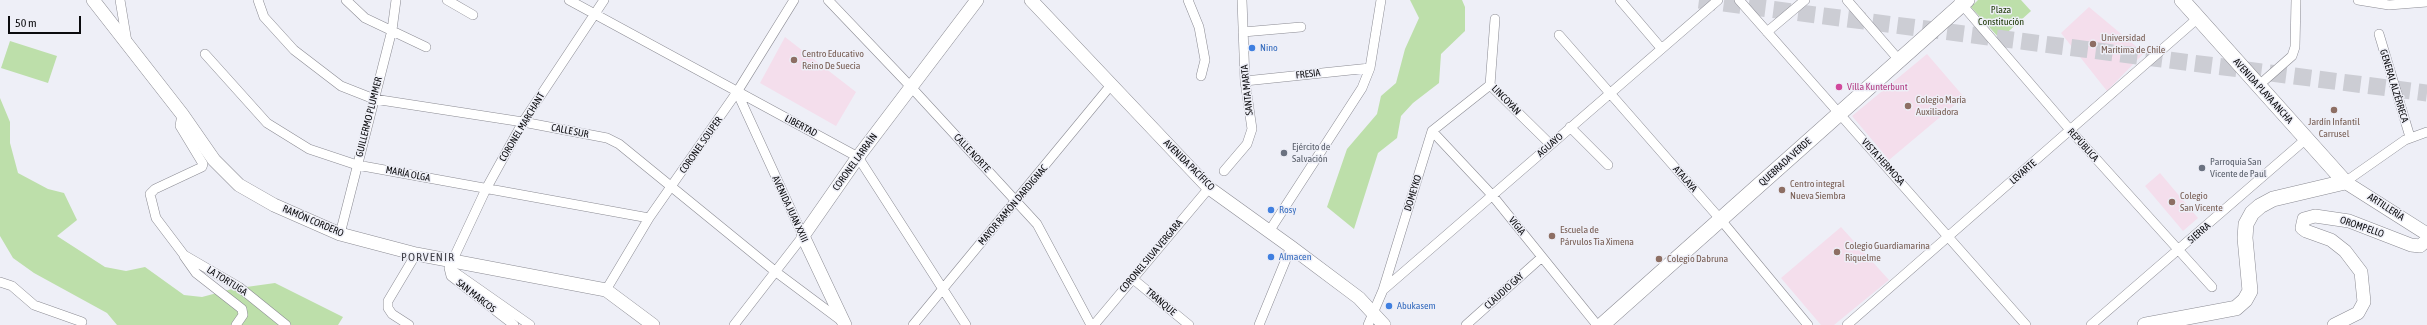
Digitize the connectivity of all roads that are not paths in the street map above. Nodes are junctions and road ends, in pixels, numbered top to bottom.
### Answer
1 (93, 0) edge
2 (120, 0) edge
3 (258, 0) edge
4 (346, 0) edge
5 (396, 0) edge
6 (447, 0) edge
7 (569, 0) edge
8 (604, 0) edge
9 (794, 0) edge
10 (828, 0) edge
11 (977, 0) edge
12 (1031, 0) edge
13 (1188, 0) edge
14 (1242, 0) edge
15 (1381, 0) edge
16 (1620, 0) edge
17 (1718, 0) edge
18 (1739, 0) edge
19 (1805, 0) edge
20 (1847, 0) edge
21 (2182, 0) edge
22 (2296, 0) edge
23 (2358, 0) edge
24 (1962, 2) edge
25 (2427, 2) edge
26 (594, 14) junction
27 (473, 15) dead end
28 (2198, 18) junction
29 (1495, 19) dead end
30 (1302, 27) dead end
31 (392, 30) junction
32 (1243, 32) junction
33 (1767, 32) junction
34 (2378, 34) dead end
35 (1559, 35) dead end
36 (127, 44) junction
37 (426, 47) dead end
38 (1661, 48) junction
39 (205, 54) dead end
40 (1900, 60) junction
41 (1370, 68) junction
42 (1201, 76) dead end
43 (1245, 81) junction
44 (1111, 85) junction
45 (1490, 85) junction
46 (2258, 86) junction
47 (911, 87) junction
48 (737, 92) junction
49 (1610, 93) junction
50 (374, 99) junction
51 (1839, 113) junction
52 (182, 114) junction
53 (523, 122) junction
54 (1570, 127) junction
55 (1432, 131) junction
56 (2071, 131) junction
57 (2427, 132) edge
58 (2410, 137) junction
59 (2306, 139) junction
60 (1550, 144) junction
61 (858, 157) junction
62 (357, 165) junction
63 (1608, 165) dead end
64 (1224, 171) dead end
65 (2344, 182) junction
66 (672, 187) junction
67 (1209, 188) junction
68 (486, 189) junction
69 (1492, 195) junction
70 (1017, 201) junction
71 (649, 218) junction
72 (1721, 220) junction
73 (1270, 230) junction
74 (340, 234) junction
75 (2427, 234) edge
76 (803, 236) junction
77 (1948, 236) junction
78 (2427, 240) edge
79 (1291, 246) junction
80 (2179, 250) junction
81 (416, 254) junction
82 (184, 255) junction
83 (1542, 257) junction
84 (450, 265) junction
85 (776, 272) junction
86 (1132, 279) junction
87 (0, 282) edge
88 (2212, 287) dead end
89 (944, 288) junction
90 (606, 290) junction
91 (1383, 290) junction
92 (1372, 312) junction
93 (82, 322) dead end
94 (844, 324) edge
95 (236, 325) edge
96 (286, 325) edge
97 (409, 325) edge
98 (514, 325) edge
99 (530, 325) edge
100 (653, 325) edge
101 (734, 325) edge
102 (914, 325) edge
103 (966, 325) edge
104 (1093, 325) edge
105 (1189, 325) edge
106 (1259, 325) edge
107 (1368, 325) edge
108 (1384, 325) edge
109 (1466, 325) edge
110 (1598, 325) edge
111 (1602, 325) edge
112 (1808, 325) edge
113 (1847, 325) edge
114 (2026, 325) edge
115 (2090, 325) edge
116 (2145, 325) edge
117 (2334, 325) edge

1 - 36 street, RAMÓN CORDERO
2 - 36 street
3 - 50 street, CALLE SUR
4 - 31 street
5 - 31 street, GUILLERMO PLUMMER
6 - 27 street
7 - 26 street, LIBERTAD
8 - 26 street, CORONEL MARCHANT
9 - 48 street, CORONEL SOUPER
10 - 47 street, CALLE NORTE
11 - 47 street, CORONEL LARRAÍN
12 - 44 street, AVENIDA PACÍFICO
13 - 42 street
14 - 32 street, SANTA MARTA
15 - 41 street
16 - 38 street
17 - 38 street, AGUAYO
18 - 33 street, VISTA HERMOSA
19 - 33 street
20 - 40 street
21 - 28 main road, AVENIDA PLAYA ANCHA
22 - 46 street
23 - 25 street
24 - 40 main road, QUEBRADA VERDE
24 - 56 street, REPÚBLICA
26 - 48 street, LIBERTAD
26 - 53 street, CORONEL MARCHANT
28 - 46 main road, AVENIDA PLAYA ANCHA
28 - 56 street, LEVARTE
29 - 45 street, LINCOYÁN
30 - 32 street
31 - 37 street
31 - 50 street, GUILLERMO PLUMMER
32 - 43 street, SANTA MARTA
33 - 51 street, VISTA HERMOSA
34 - 58 street, GENERAL ALZÉRRECA
35 - 49 street, ATALAYA
36 - 52 street, RAMÓN CORDERO
38 - 49 street, AGUAYO
39 - 62 street, MARÍA OLGA
40 - 51 main road, QUEBRADA VERDE
41 - 43 street, FRESIA
41 - 73 street
43 - 64 street, SANTA MARTA
44 - 67 street, AVENIDA PACÍFICO
44 - 70 street, MAYOR RAMÓN DARDIGNAC
45 - 55 street
45 - 60 street, LINCOYÁN
46 - 59 main road, AVENIDA PLAYA ANCHA
47 - 61 street, CORONEL LARRAÍN
47 - 70 street, CALLE NORTE
48 - 61 street, LIBERTAD
48 - 66 street, CORONEL SOUPER
48 - 76 street, AVENIDA JUAN XXIII
49 - 54 street, AGUAYO
49 - 72 street, ATALAYA
50 - 53 street, CALLE SUR
50 - 62 street, GUILLERMO PLUMMER
51 - 72 main road, QUEBRADA VERDE
51 - 77 street, VISTA HERMOSA
52 - 74 street, RAMÓN CORDERO
52 - 82 street, LA TORTUGA
53 - 66 street, CALLE SUR
53 - 68 street, CORONEL MARCHANT
54 - 60 street, AGUAYO
54 - 63 street
55 - 69 street, VIGIA
55 - 91 street, DOMEYKO
56 - 77 street, LEVARTE
56 - 80 street, REPÚBLICA
57 - 58 street
58 - 65 street
59 - 65 main road, AVENIDA PLAYA ANCHA
59 - 80 street, SIERRA
60 - 69 street, AGUAYO
61 - 76 street, CORONEL LARRAÍN
61 - 89 street, LIBERTAD
62 - 68 street, MARÍA OLGA
62 - 74 street, GUILLERMO PLUMMER
65 - 75 street, ARTILLERÍA
65 - 116 main road
66 - 71 street, CORONEL SOUPER
66 - 85 street, CALLE SUR
67 - 73 street, AVENIDA PACÍFICO
67 - 86 street, CORONEL SILVA VERGARA
68 - 71 street, MARÍA OLGA
68 - 84 street, CORONEL MARCHANT
69 - 83 street, VIGIA
69 - 91 street, AGUAYO
70 - 89 street, MAYOR RAMÓN DARDIGNAC
70 - 104 street, CALLE NORTE
71 - 90 street, CORONEL SOUPER
72 - 111 main road, QUEBRADA VERDE
72 - 112 street, ATALAYA
73 - 79 street, AVENIDA PACÍFICO
74 - 81 street, RAMÓN CORDERO
76 - 85 street, CORONEL LARRAÍN
76 - 94 street, AVENIDA JUAN XXIII
77 - 113 street, LEVARTE
77 - 114 street, VISTA HERMOSA
78 - 117 street, OROMPELLO
79 - 92 street, AVENIDA PACÍFICO
79 - 106 street
80 - 88 street, REPÚBLICA
80 - 115 street, SIERRA
81 - 84 street, RAMÓN CORDERO
81 - 97 street
82 - 95 street, LA TORTUGA
82 - 96 street, LA TORTUGA
83 - 109 street, CLAUDIO GAY
83 - 110 street, VIGIA
84 - 90 street, RAMÓN CORDERO
84 - 98 street, SAN MARCOS
84 - 99 street
85 - 94 street, CALLE SUR
85 - 101 street, CORONEL LARRAÍN
86 - 104 street, CORONEL SILVA VERGARA
86 - 105 street, TRANQUE
87 - 93 street
89 - 102 street, MAYOR RAMÓN DARDIGNAC
89 - 103 street, LIBERTAD
90 - 100 street, RAMÓN CORDERO
91 - 92 street, DOMEYKO
92 - 107 street, DOMEYKO
92 - 108 street, AVENIDA PACÍFICO

